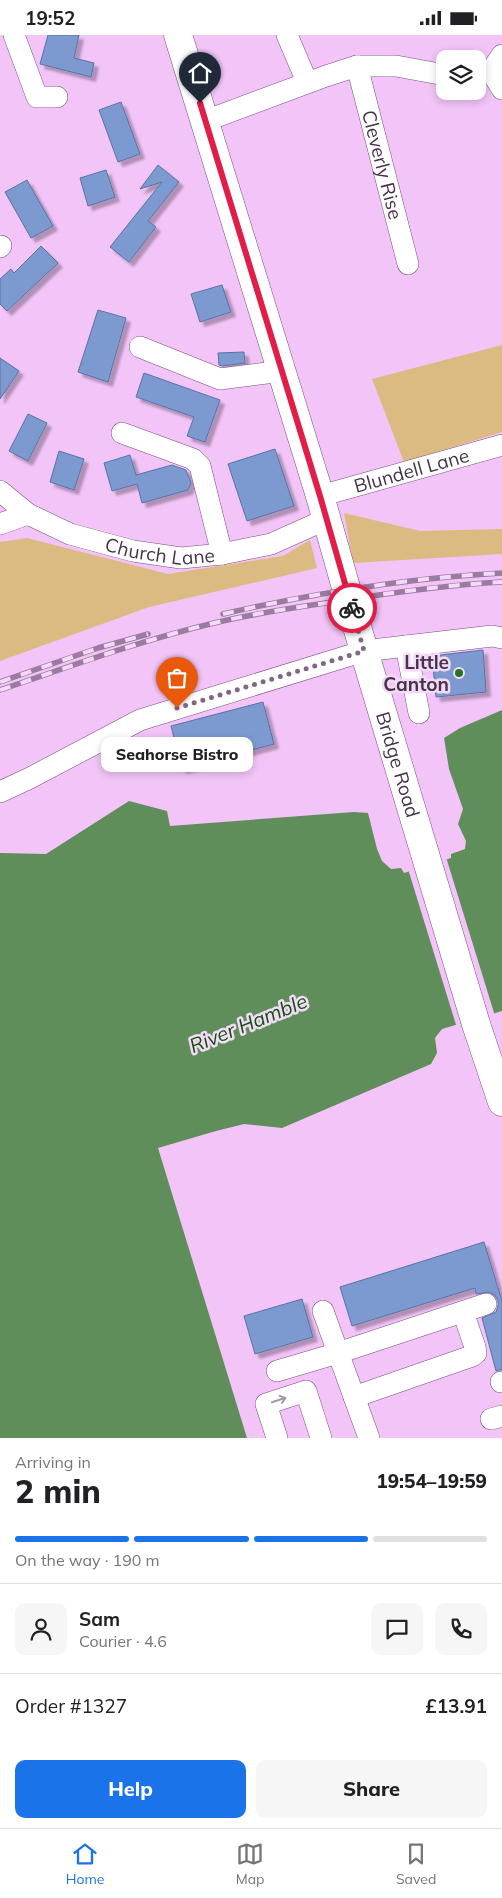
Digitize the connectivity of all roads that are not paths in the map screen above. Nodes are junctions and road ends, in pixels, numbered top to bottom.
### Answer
1 (14, 35) edge
2 (178, 35) edge
3 (287, 35) edge
4 (357, 66) junction
5 (436, 73) edge
6 (307, 82) junction
7 (57, 97) dead end
8 (205, 121) junction
9 (408, 264) dead end
10 (140, 345) dead end
11 (282, 371) junction
12 (122, 433) dead end
13 (502, 445) edge
14 (0, 491) edge
15 (323, 507) junction
16 (28, 514) junction
17 (0, 524) edge
18 (222, 554) junction
19 (502, 638) edge
20 (406, 646) junction
21 (364, 651) junction
22 (419, 713) dead end
23 (0, 791) edge
24 (502, 1102) edge
25 (486, 1304) dead end
26 (323, 1311) dead end
27 (463, 1312) junction
28 (338, 1353) junction
29 (277, 1371) dead end
30 (354, 1397) junction
31 (277, 1438) edge
32 (321, 1438) edge
33 (369, 1438) edge

1 - 7 street
2 - 8 main road, Bridge Road
3 - 6 street
4 - 5 street
4 - 6 street
4 - 9 street, Cleverly Rise
6 - 8 street
8 - 11 main road, Bridge Road
10 - 11 street
11 - 15 main road, Bridge Road
12 - 18 street
13 - 15 street, Blundell Lane
14 - 16 street, Church Lane
15 - 18 street, Church Lane
15 - 21 main road, Bridge Road
16 - 17 street
16 - 18 street, Church Lane
19 - 20 street
20 - 21 street
20 - 22 street
21 - 23 street
21 - 24 main road, Bridge Road
25 - 27 street
26 - 28 street
27 - 28 street
27 - 30 street
28 - 29 street
28 - 30 street
30 - 33 street
31 -> 32 street

